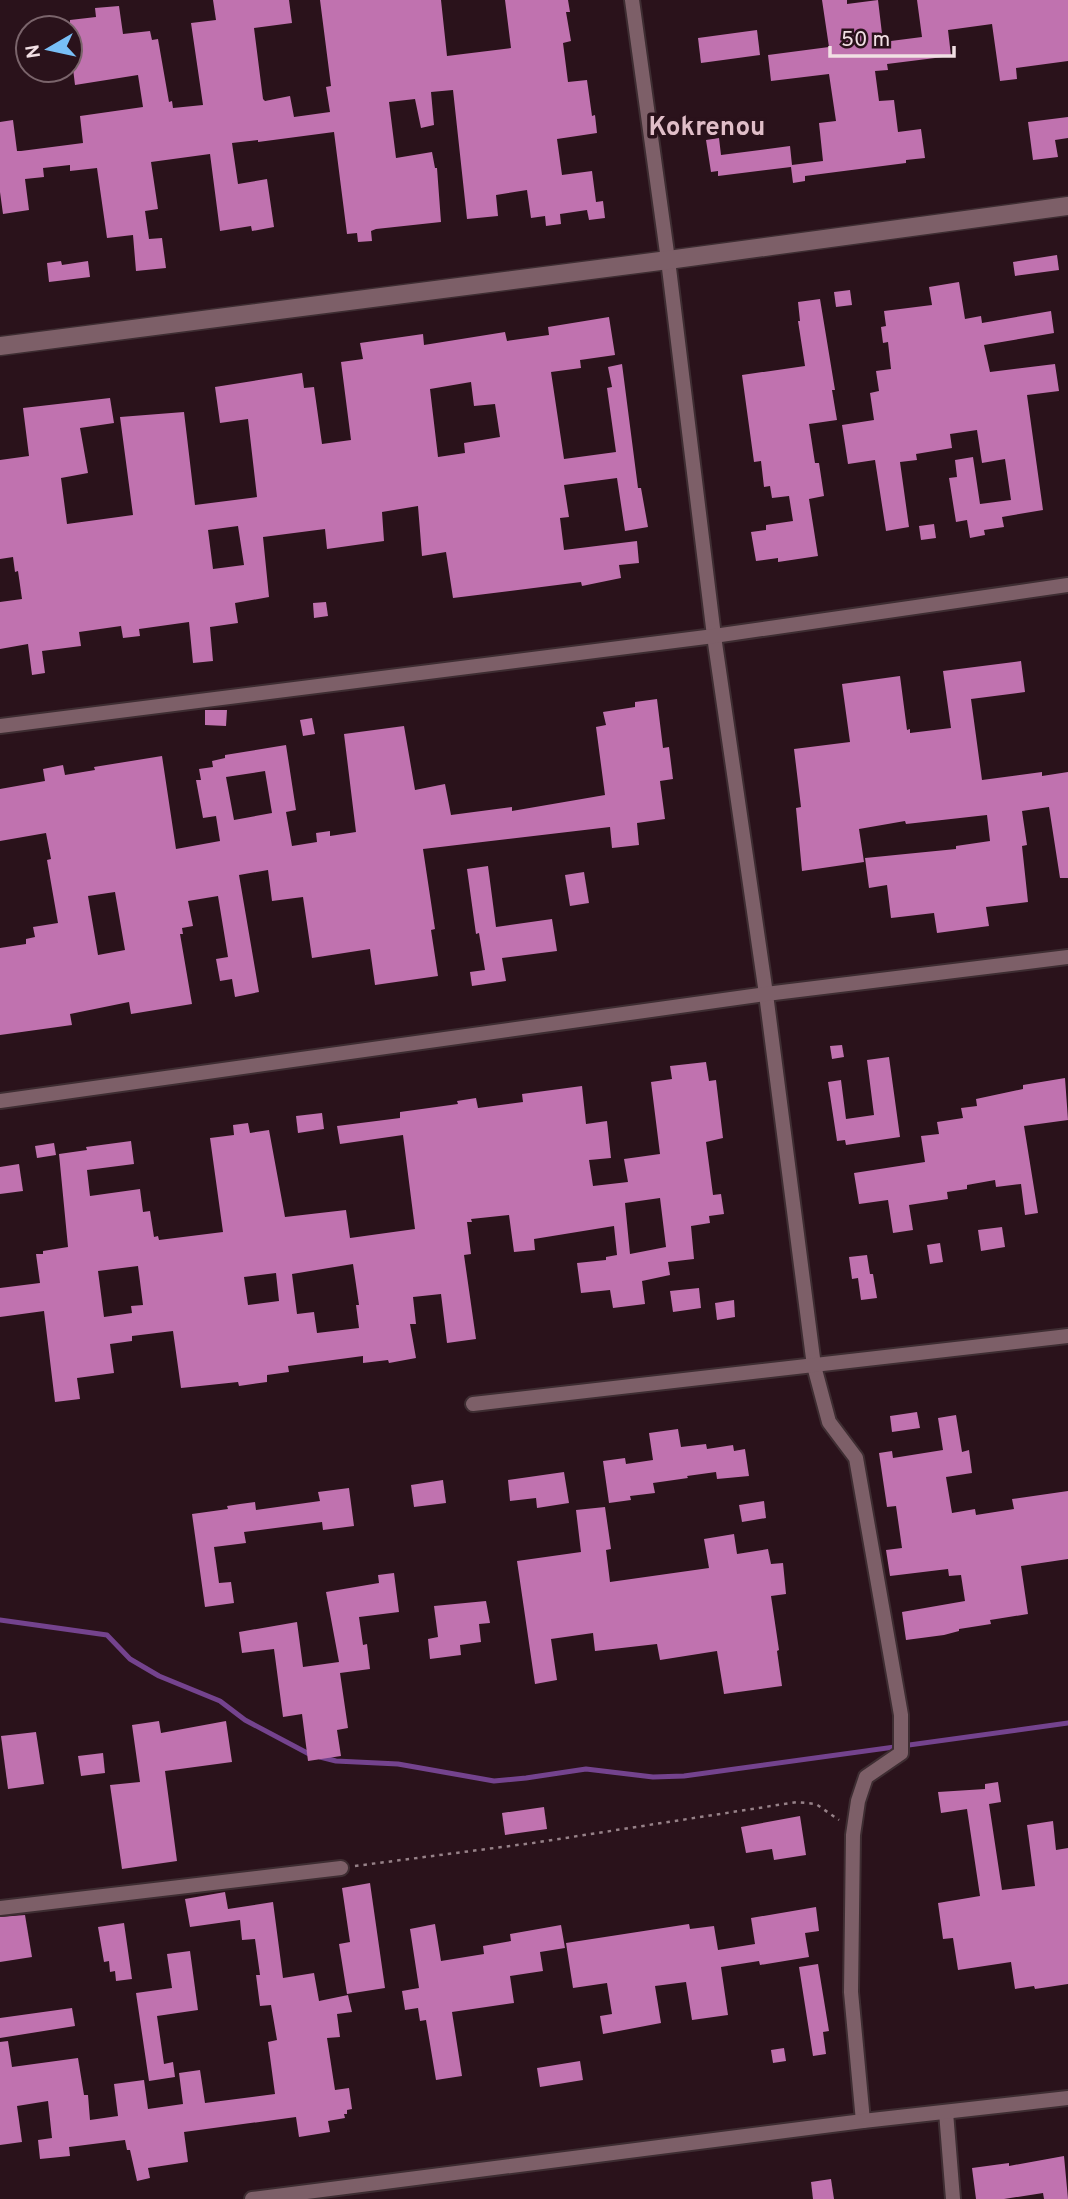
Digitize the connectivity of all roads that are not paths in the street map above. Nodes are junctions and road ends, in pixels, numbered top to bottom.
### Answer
1 (632, 0) edge
2 (1068, 206) edge
3 (668, 260) junction
4 (0, 346) edge
5 (1068, 585) edge
6 (714, 636) junction
7 (0, 726) edge
8 (1068, 957) edge
9 (766, 994) junction
10 (0, 1101) edge
11 (1068, 1336) edge
12 (814, 1366) junction
13 (473, 1404) dead end
14 (341, 1868) road end
15 (0, 1908) edge
16 (1068, 2098) edge
17 (946, 2112) junction
18 (863, 2121) junction
19 (251, 2199) edge
20 (953, 2199) edge

1 - 3 street
2 - 3 street
3 - 4 street
3 - 6 street
5 - 6 street
6 - 7 street
6 - 9 street
8 - 9 street
9 - 10 street
9 - 12 street
11 - 12 street
12 - 13 street
12 - 18 street
14 - 15 street
16 - 17 street
17 - 18 street
17 - 20 street
18 - 19 street

